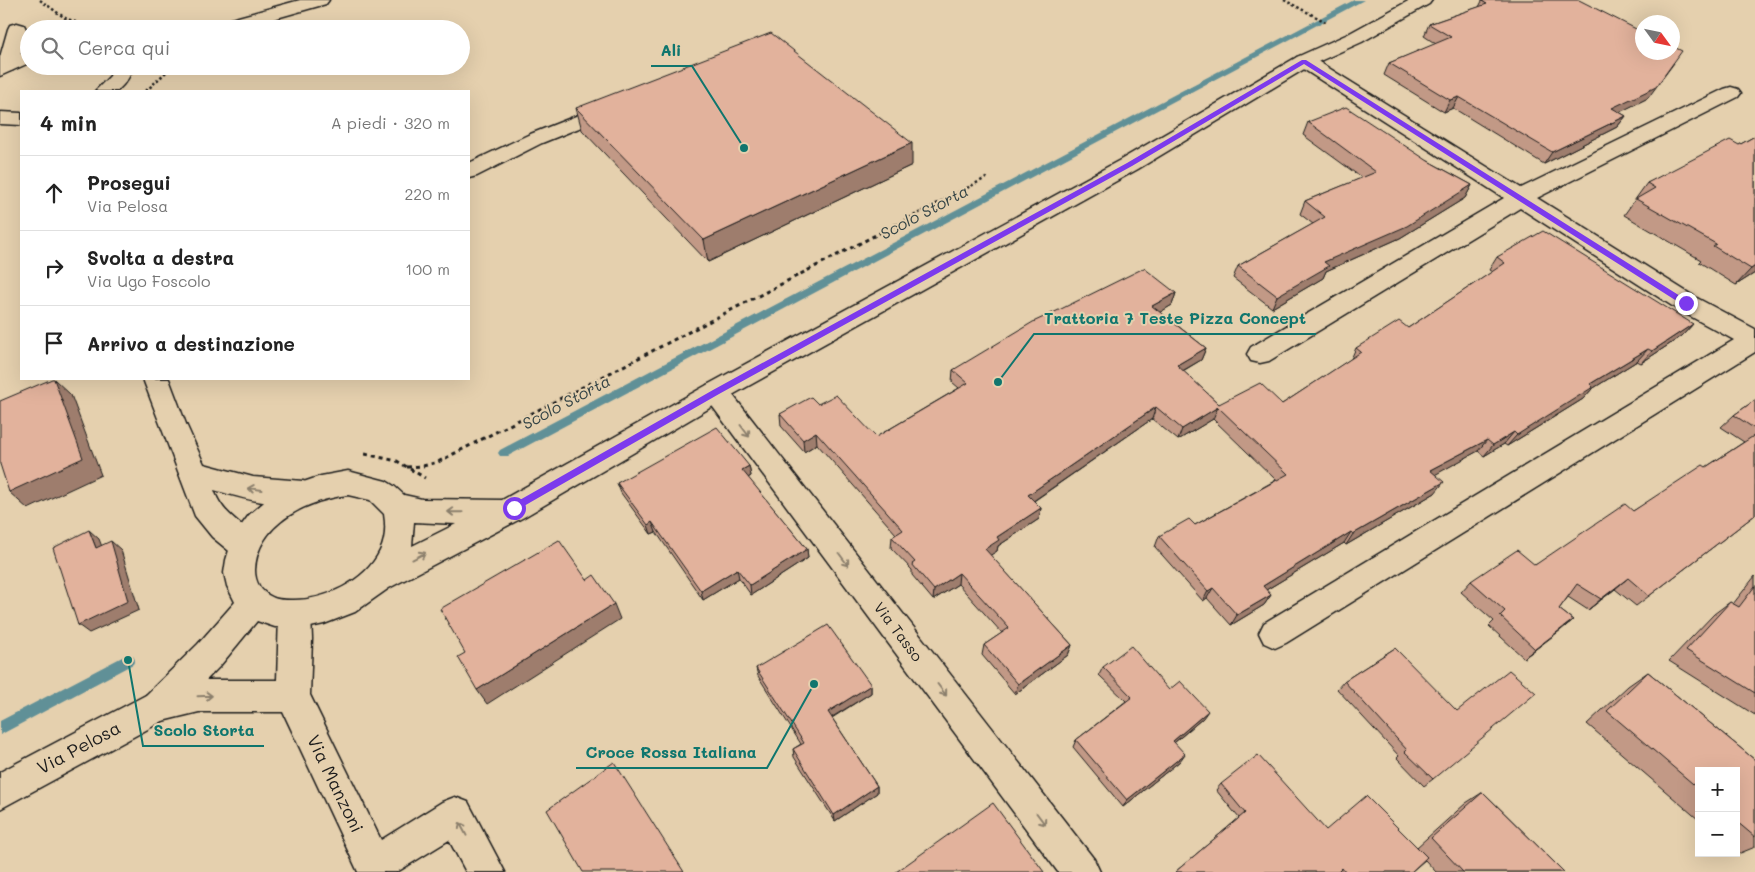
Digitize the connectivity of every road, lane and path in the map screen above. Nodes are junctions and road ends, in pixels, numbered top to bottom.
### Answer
1 (40, 0) edge
2 (320, 0) edge
3 (1284, 0) edge
4 (1423, 0) edge
5 (1314, 16) dead end
6 (70, 20) edge
7 (248, 20) edge
8 (17, 27) edge
9 (20, 60) edge
10 (1304, 61) junction
11 (3, 68) edge
12 (121, 75) edge
13 (163, 75) edge
14 (107, 90) edge
15 (147, 90) edge
16 (1731, 94) dead end
17 (636, 98) edge
18 (0, 118) edge
19 (20, 119) edge
20 (470, 171) edge
21 (988, 177) dead end
22 (1520, 198) junction
23 (1755, 340) edge
24 (1260, 354) dead end
25 (156, 380) edge
26 (716, 392) junction
27 (407, 467) dead end
28 (194, 473) junction
29 (303, 493) junction
30 (395, 506) junction
31 (504, 512) junction
32 (245, 546) junction
33 (376, 579) junction
34 (254, 603) junction
35 (295, 615) junction
36 (1275, 633) dead end
37 (293, 696) junction
38 (158, 706) junction
39 (0, 790) edge
40 (375, 868) edge
41 (486, 872) edge
42 (1081, 872) edge

1 - 6 path
2 - 7 street
3 - 5 path
4 - 10 street
8 - 11 street
9 - 11 street
10 - 22 street
10 - 26 street
12 - 14 street
13 - 15 path
16 - 22 street
17 - 20 street
18 - 19 street
21 - 27 path
22 - 23 street
22 - 24 street
23 - 36 street
25 - 28 street
26 - 31 street
26 -> 42 street, Via Tasso
29 -> 28 street
28 - 32 street
29 - 30 street
29 - 32 street
31 -> 30 street
30 - 33 street
33 -> 31 street
32 - 34 street
33 - 35 street
34 - 35 street
34 - 38 street
35 - 37 street
38 -> 37 street
37 - 40 street, Via Manzoni
38 - 39 street, Via Pelosa
41 -> 40 street

